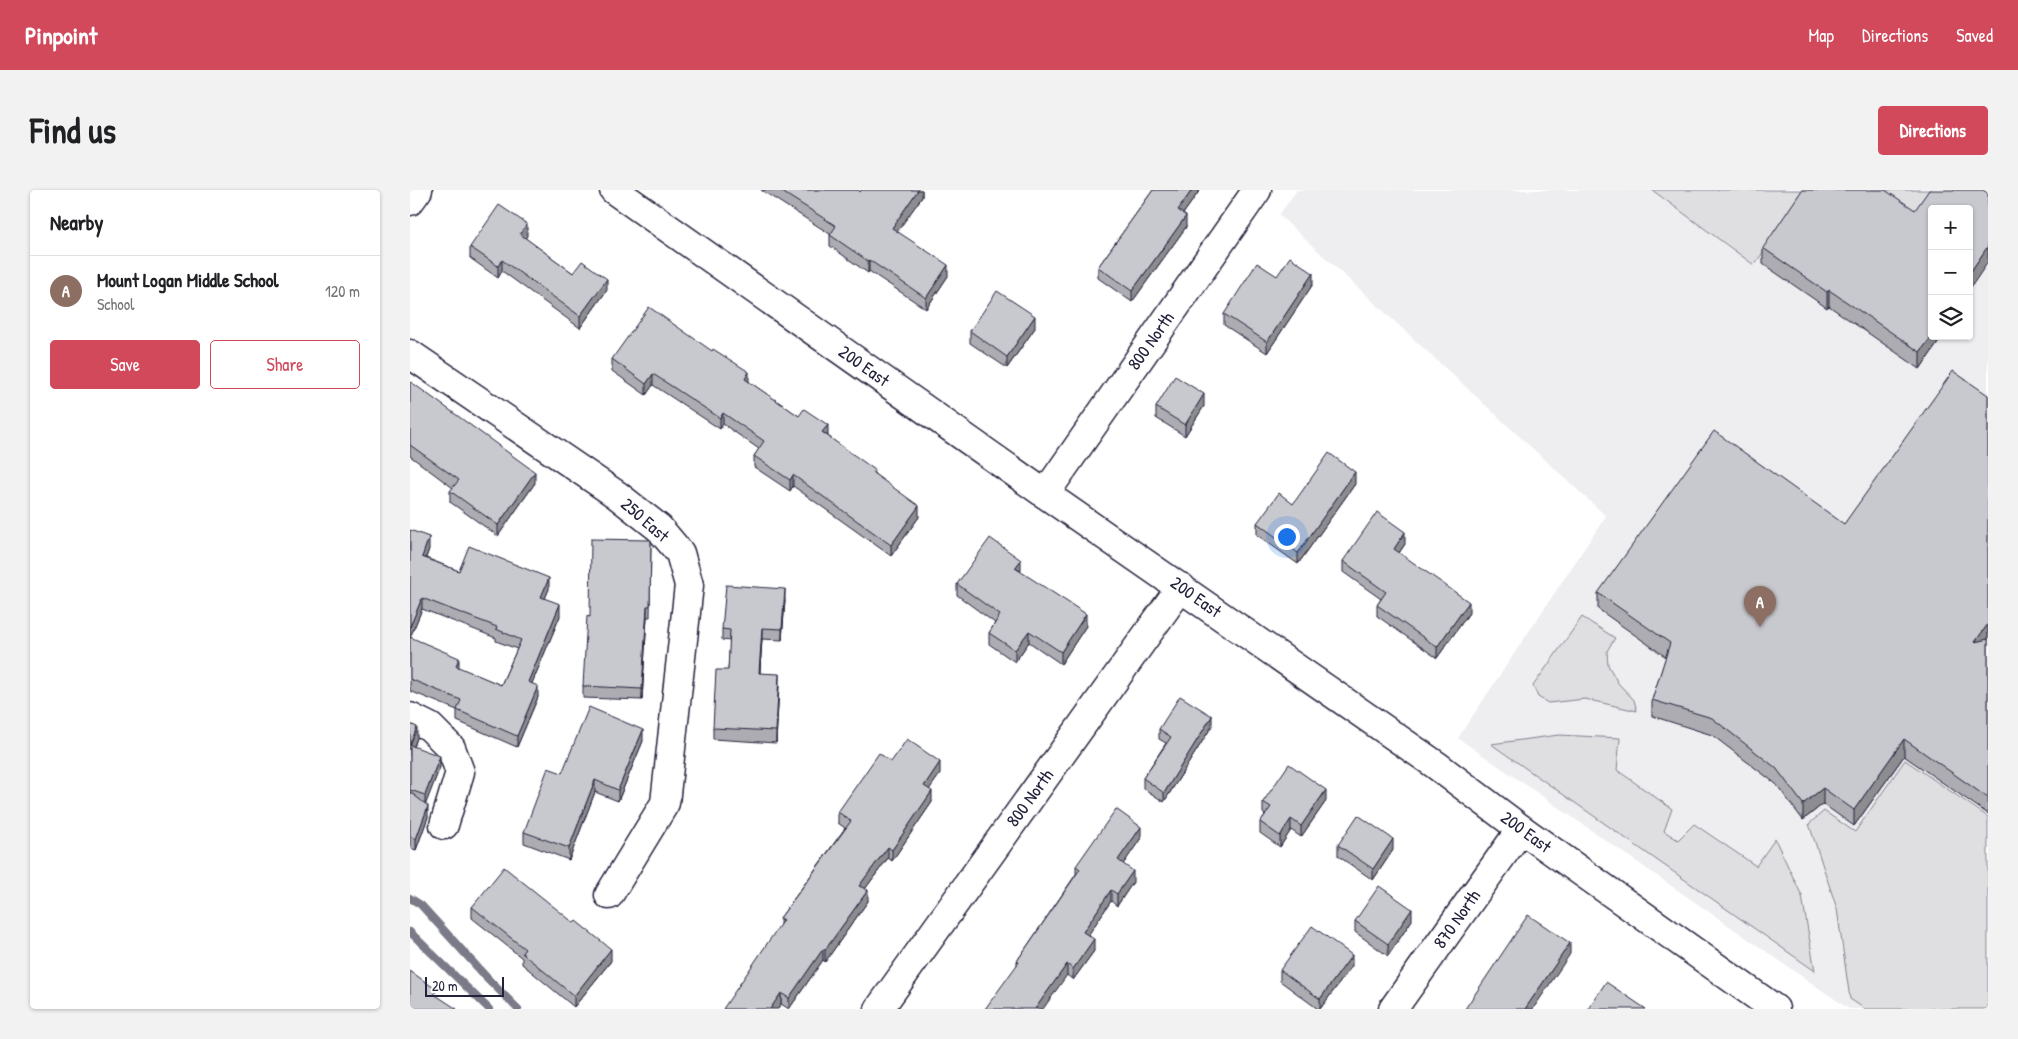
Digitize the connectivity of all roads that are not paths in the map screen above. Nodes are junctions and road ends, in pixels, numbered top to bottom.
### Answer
1 (418, 190) edge
2 (614, 190) edge
3 (1257, 190) edge
4 (410, 201) edge
5 (410, 354) edge
6 (1045, 494) junction
7 (1181, 587) junction
8 (410, 717) edge
9 (444, 826) dead end
10 (1520, 829) junction
11 (609, 895) dead end
12 (879, 1009) edge
13 (1393, 1009) edge
14 (1776, 1009) edge

1 - 4 street
2 - 6 street, 200 East
3 - 6 street, 800 North
5 - 11 street, 250 East
6 - 7 street, 200 East
7 - 10 street, 200 East
7 - 12 street, 800 North
8 - 9 street
10 - 13 street, 870 North
10 - 14 street, 200 East

